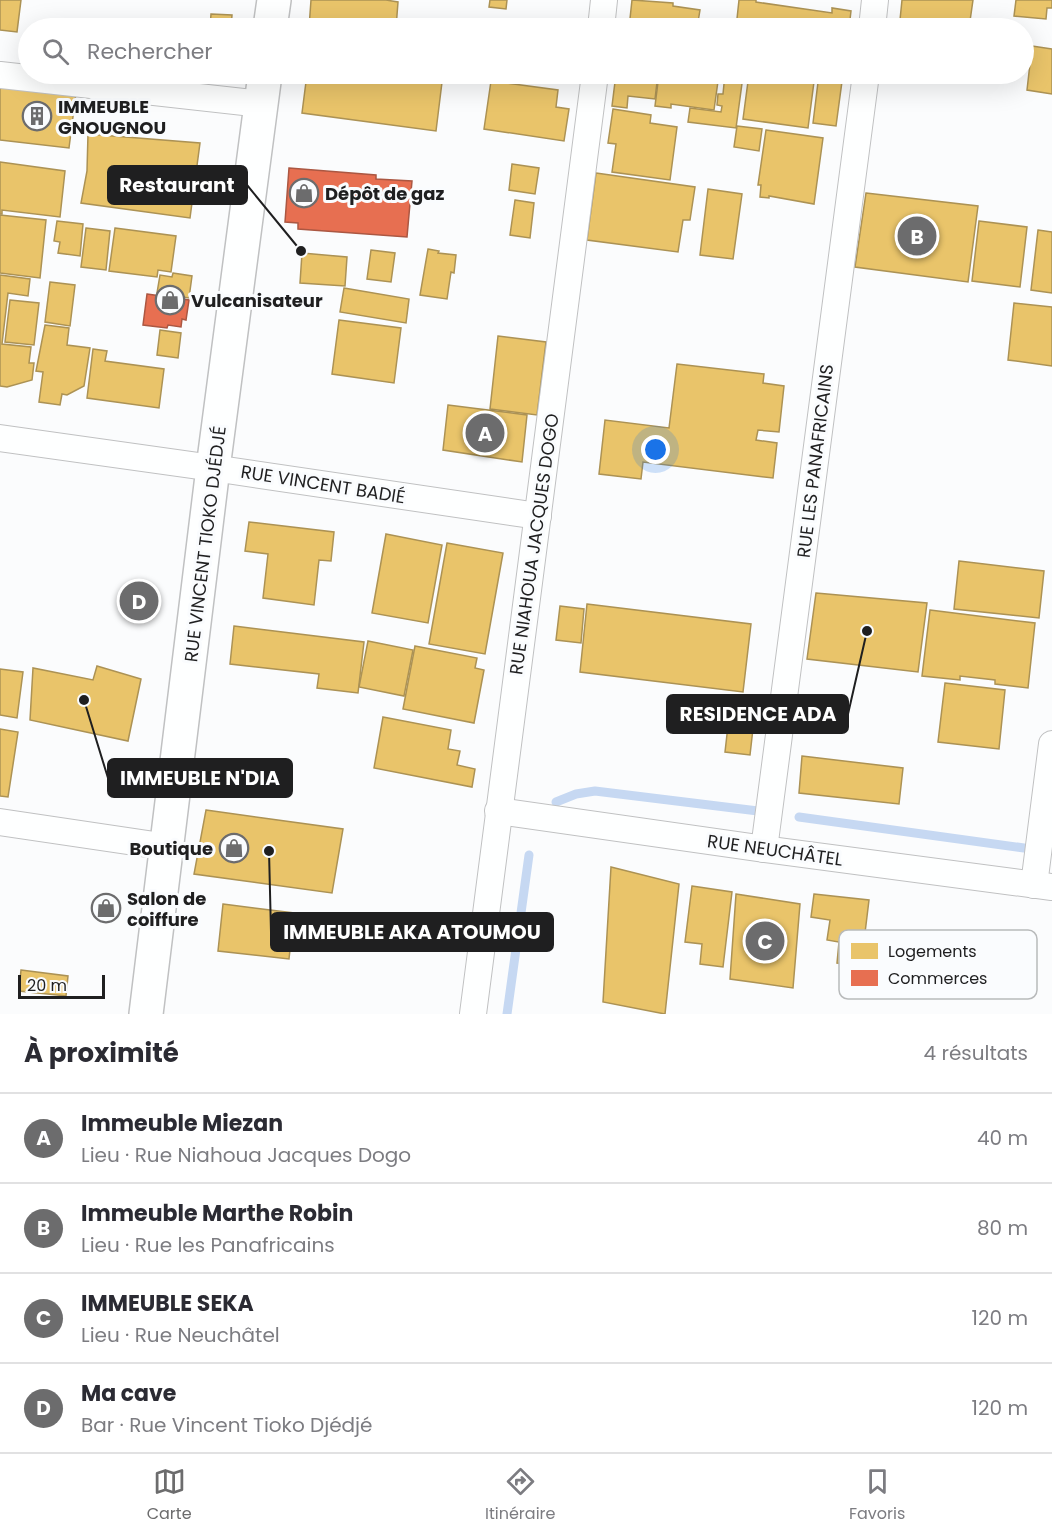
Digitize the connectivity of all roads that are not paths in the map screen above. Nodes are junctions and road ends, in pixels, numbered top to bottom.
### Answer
1 (274, 0) edge
2 (604, 0) edge
3 (875, 0) edge
4 (271, 18) edge
5 (602, 18) edge
6 (873, 18) edge
7 (0, 75) edge
8 (18, 76) edge
9 (169, 84) edge
10 (594, 84) edge
11 (865, 84) edge
12 (263, 89) edge
13 (0, 438) edge
14 (213, 468) junction
15 (538, 516) junction
16 (1052, 744) edge
17 (498, 811) junction
18 (0, 822) edge
19 (168, 847) junction
20 (764, 849) junction
21 (1043, 886) edge
22 (146, 1014) edge
23 (473, 1014) edge

1 - 4 street
2 - 5 street
3 - 6 street
7 - 8 street
9 - 12 street
10 - 15 street, RUE NIAHOUA JACQUES DOGO
11 - 20 street, RUE LES PANAFRICAINS
12 - 14 street, RUE VINCENT TIOKO DJÉDJÉ
13 - 14 street, RUE VINCENT BADIÉ
14 - 15 street, RUE VINCENT BADIÉ
14 - 19 street, RUE VINCENT TIOKO DJÉDJÉ
15 - 17 street, RUE NIAHOUA JACQUES DOGO
16 - 21 street
17 - 20 street, RUE NEUCHÂTEL
17 - 23 street, RUE NIAHOUA JACQUES DOGO
18 - 19 street
19 - 22 street, RUE VINCENT TIOKO DJÉDJÉ
20 - 21 street, RUE NEUCHÂTEL

